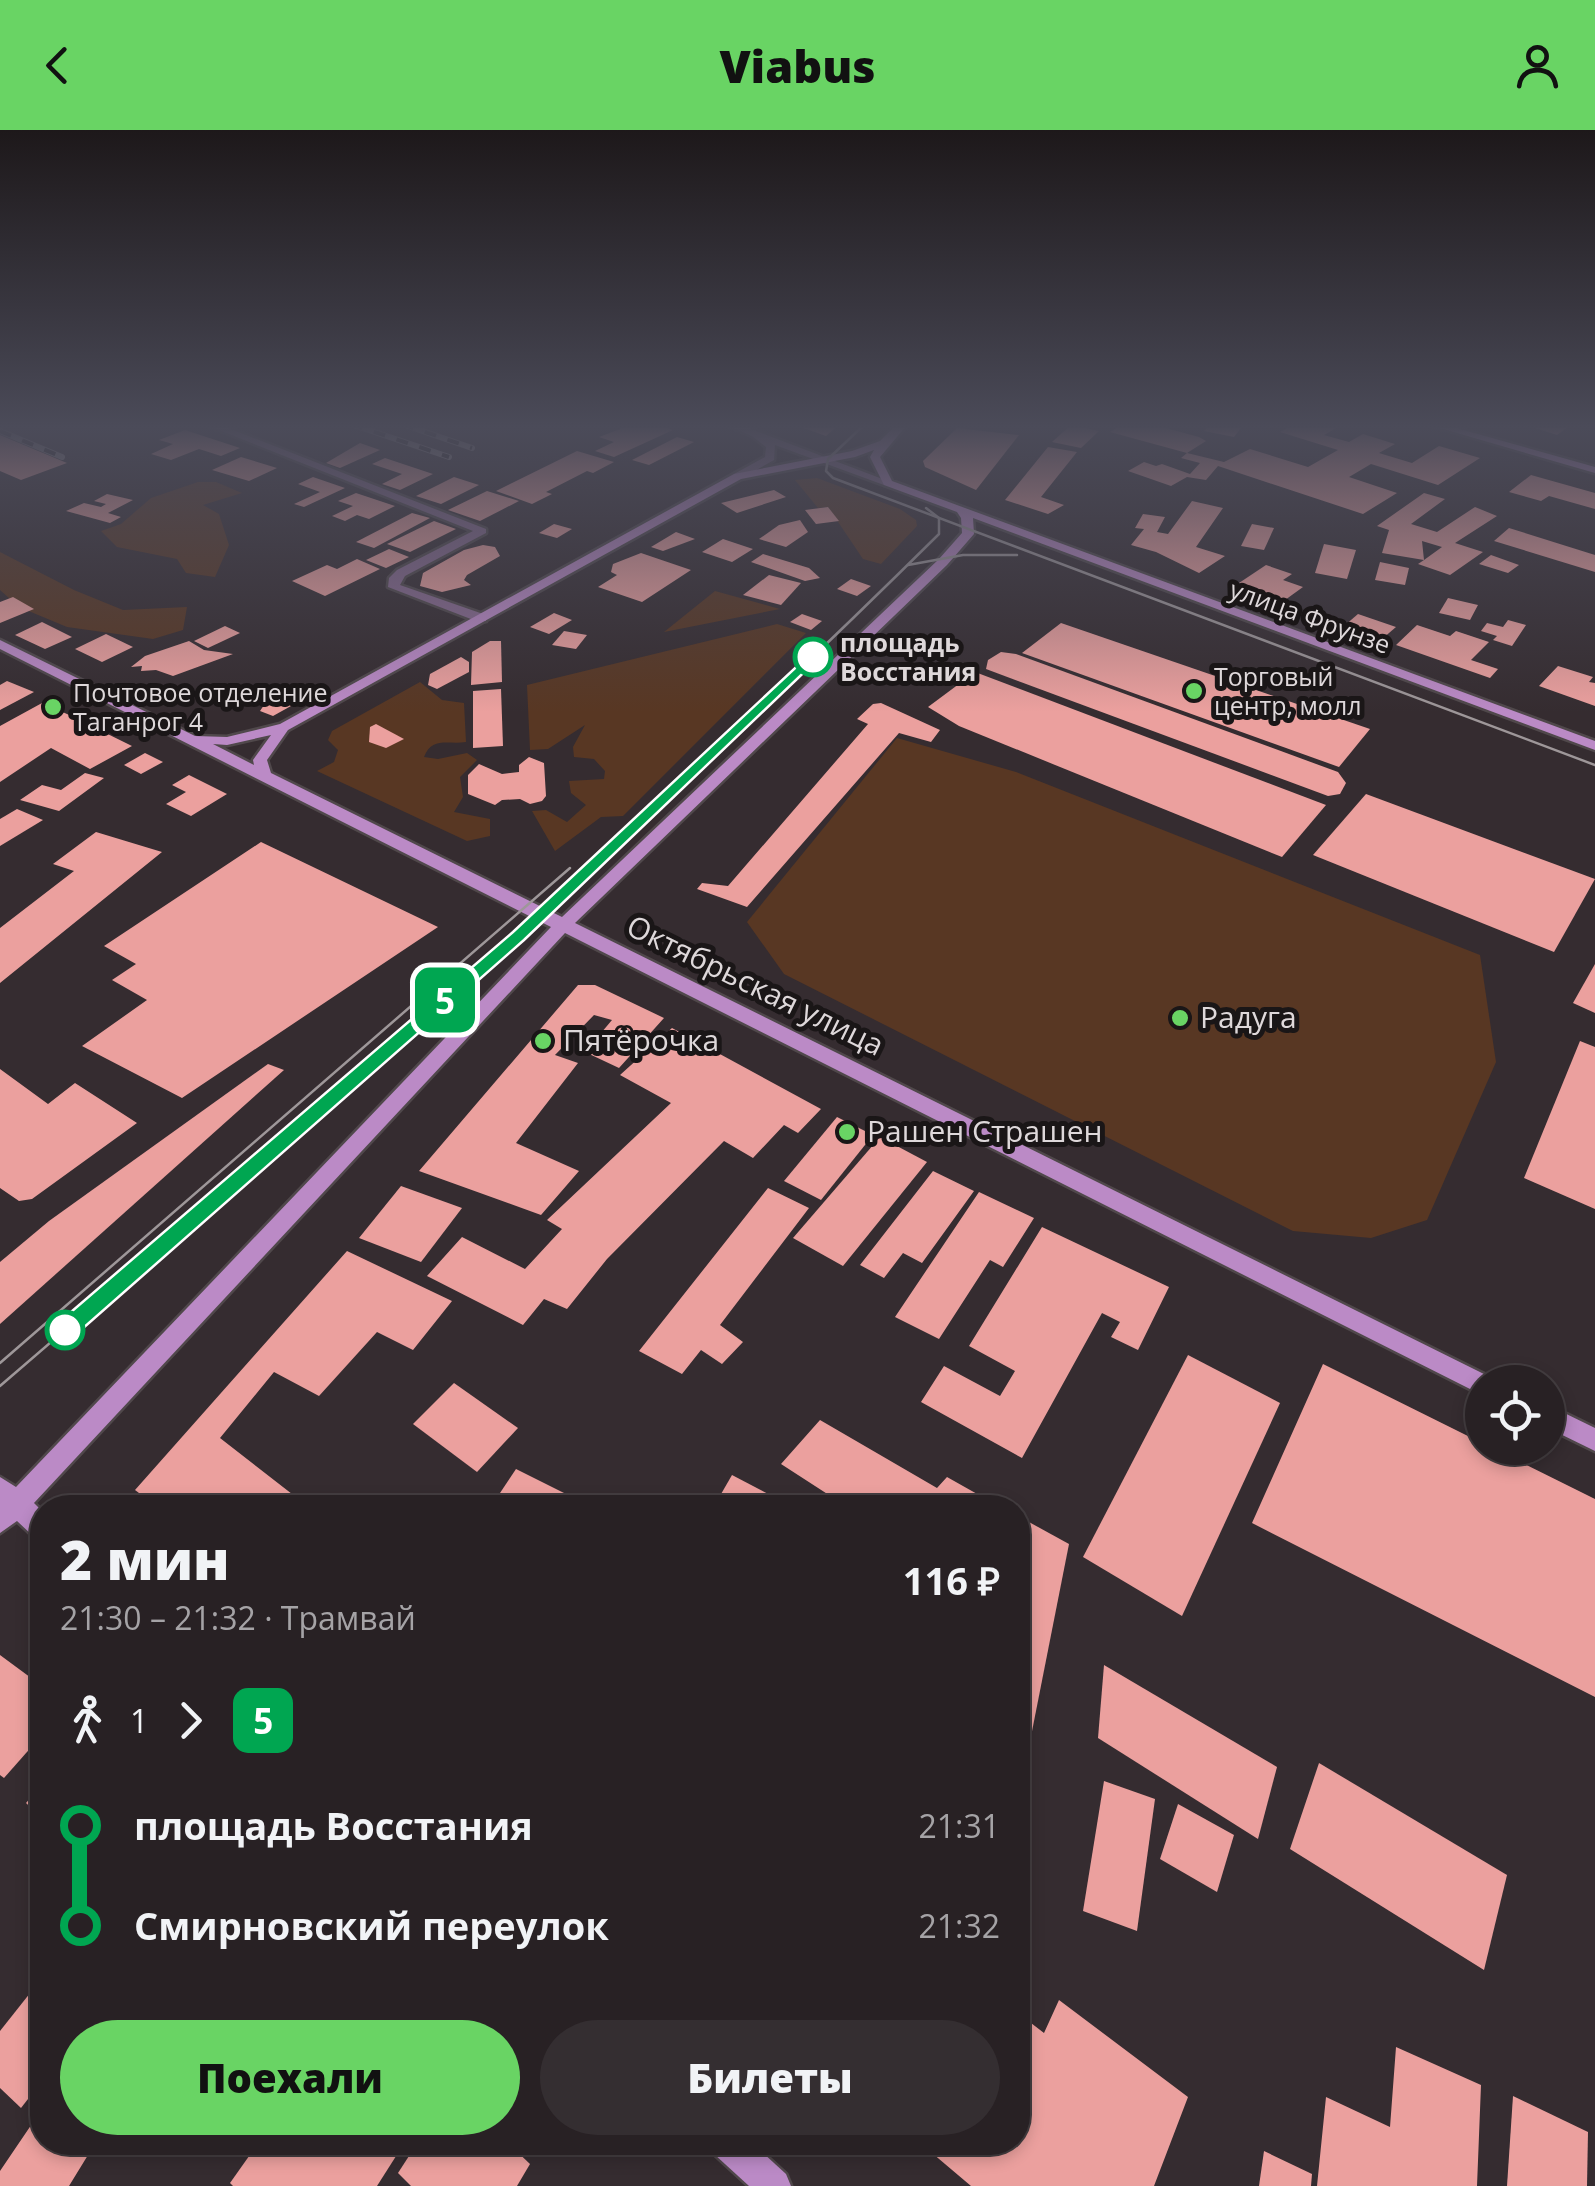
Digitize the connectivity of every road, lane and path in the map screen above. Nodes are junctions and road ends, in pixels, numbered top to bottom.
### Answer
1 (456, 520) edge
2 (658, 520) edge
3 (964, 520) edge
4 (983, 520) edge
5 (481, 618) junction
6 (0, 644) edge
7 (284, 726) junction
8 (192, 738) junction
9 (1595, 746) edge
10 (265, 777) junction
11 (561, 927) junction
12 (1465, 1376) edge
13 (1565, 1425) edge
14 (1595, 1440) edge
15 (5, 1505) edge
16 (30, 1521) edge
17 (740, 2155) edge
18 (774, 2186) edge

1 - 5 street
2 - 5 main road
3 - 11 main road
4 - 9 main road, улица Фрунзе
5 - 7 main road
6 - 8 main road, Октябрьская улица
7 - 8 main road
7 - 10 main road
8 - 10 main road, Октябрьская улица
10 - 11 main road, Октябрьская улица
11 - 12 main road, Октябрьская улица
11 - 15 main road
13 - 14 main road
15 - 16 main road
17 - 18 main road

